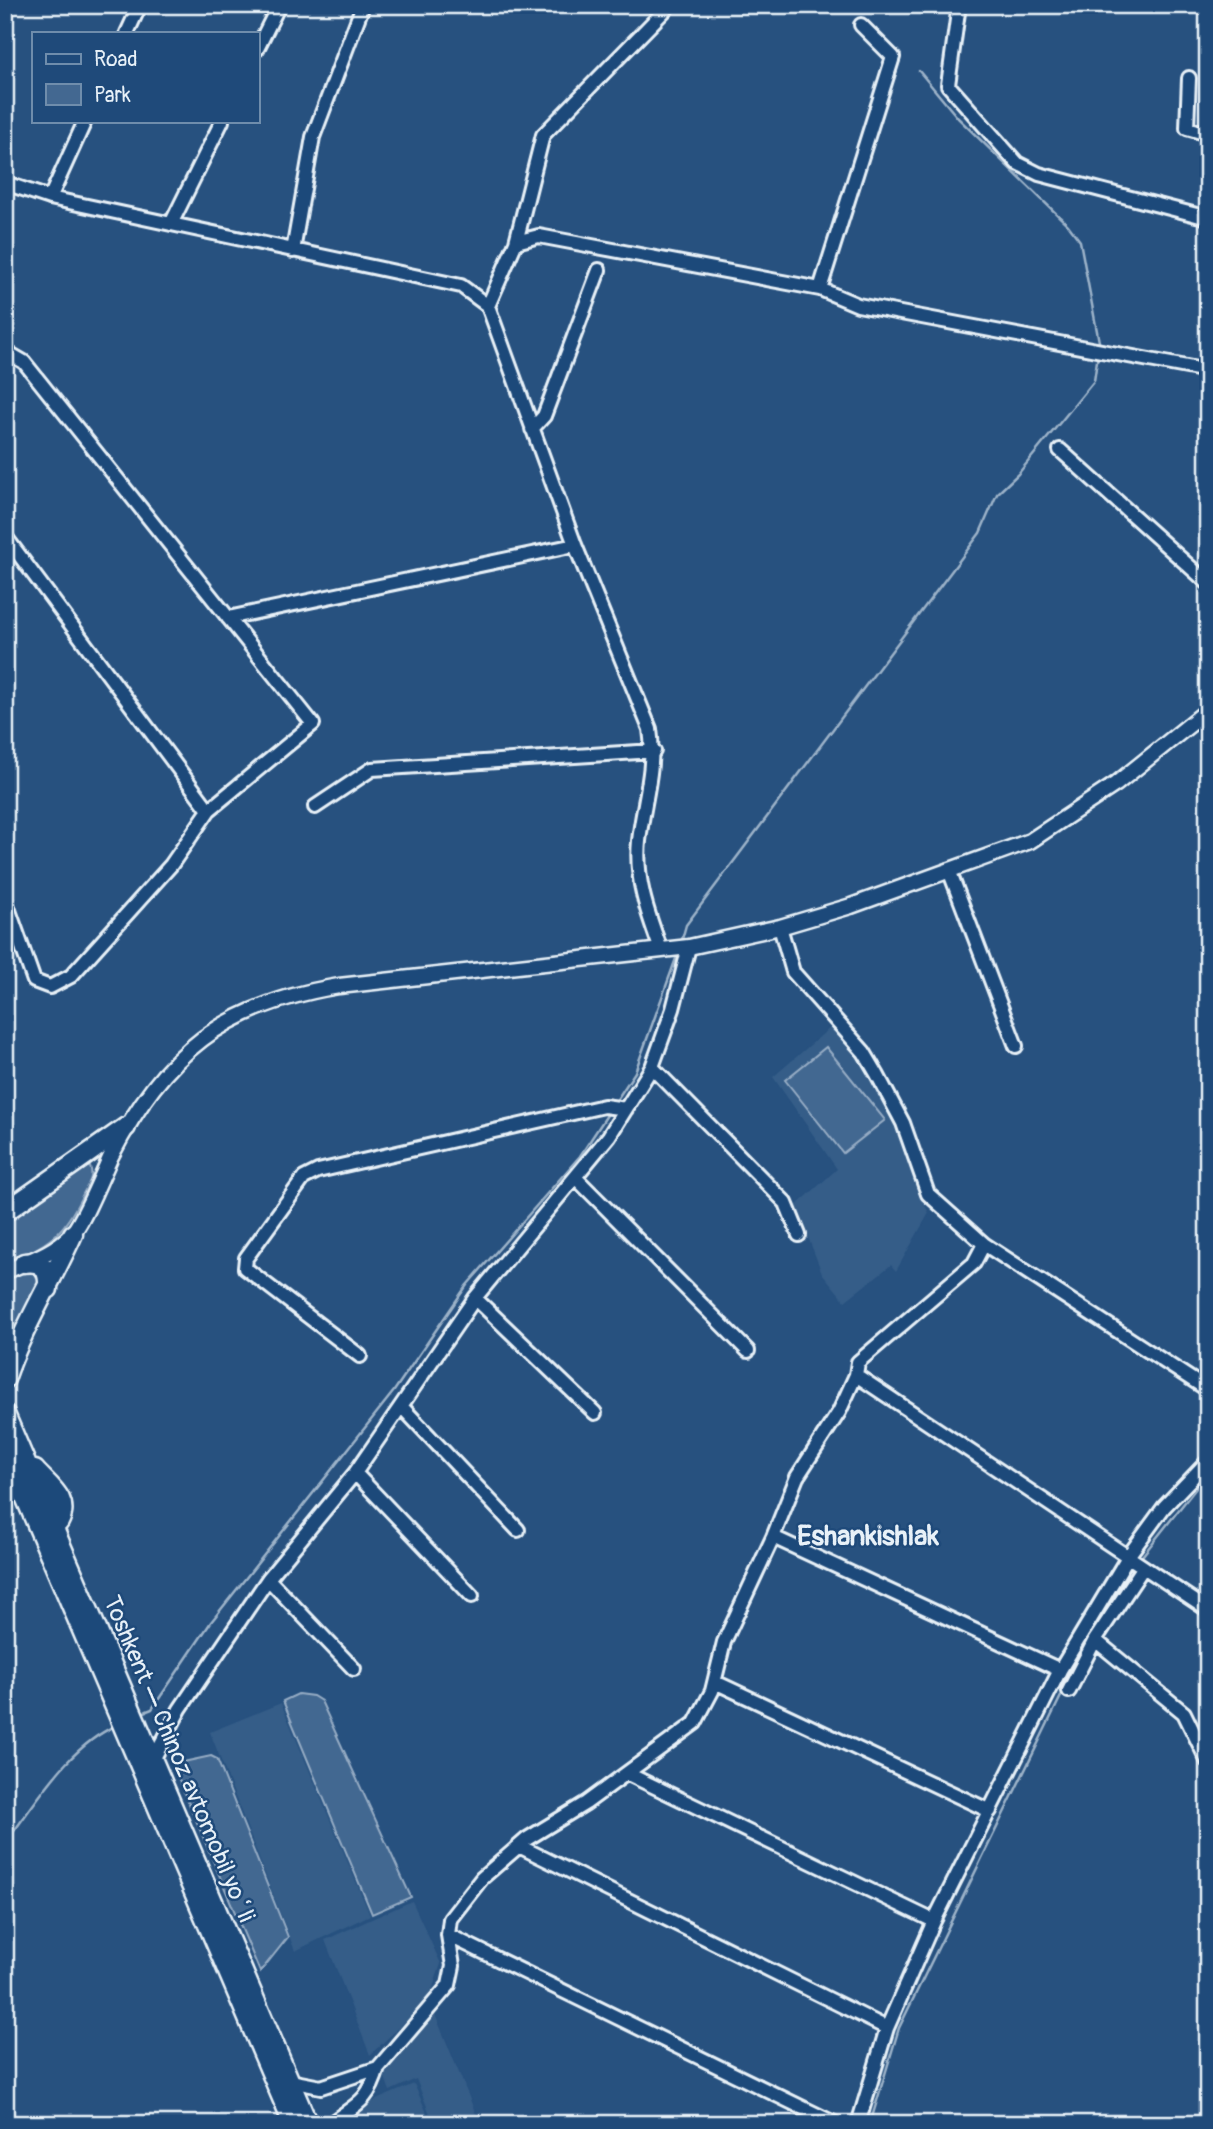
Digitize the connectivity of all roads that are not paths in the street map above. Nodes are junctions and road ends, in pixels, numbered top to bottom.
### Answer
1 (140, 5) edge
2 (279, 5) edge
3 (363, 5) edge
4 (670, 5) edge
5 (959, 5) edge
6 (861, 25) dead end
7 (127, 32) edge
8 (259, 45) edge
9 (1189, 78) dead end
10 (85, 122) edge
11 (222, 122) edge
12 (1208, 134) edge
13 (5, 183) edge
14 (50, 198) junction
15 (1208, 218) edge
16 (172, 224) junction
17 (516, 242) junction
18 (293, 251) junction
19 (599, 270) dead end
20 (820, 289) junction
21 (488, 306) junction
22 (5, 351) edge
23 (1208, 371) edge
24 (532, 429) junction
25 (1060, 450) dead end
26 (5, 536) edge
27 (575, 545) junction
28 (1208, 583) edge
29 (228, 618) junction
30 (1208, 710) edge
31 (654, 751) junction
32 (315, 807) dead end
33 (209, 810) junction
34 (949, 870) junction
35 (5, 899) edge
36 (780, 927) junction
37 (689, 947) junction
38 (666, 950) junction
39 (1016, 1046) dead end
40 (652, 1067) junction
41 (626, 1108) junction
42 (126, 1127) junction
43 (576, 1178) junction
44 (9, 1203) edge
45 (73, 1234) junction
46 (799, 1235) dead end
47 (984, 1244) junction
48 (24, 1263) junction
49 (5, 1272) edge
50 (48, 1289) junction
51 (475, 1298) junction
52 (748, 1351) dead end
53 (360, 1356) dead end
54 (856, 1375) junction
55 (5, 1379) edge
56 (1208, 1390) edge
57 (401, 1406) junction
58 (6, 1412) edge
59 (594, 1413) dead end
60 (5, 1450) edge
61 (1208, 1461) edge
62 (355, 1473) junction
63 (46, 1527) junction
64 (518, 1530) dead end
65 (773, 1537) junction
66 (1129, 1555) junction
67 (1143, 1568) junction
68 (268, 1579) junction
69 (472, 1596) dead end
70 (1208, 1610) edge
71 (1095, 1640) junction
72 (354, 1669) dead end
73 (1060, 1670) junction
74 (715, 1682) junction
75 (1069, 1691) dead end
76 (144, 1752) junction
77 (1208, 1762) edge
78 (628, 1774) junction
79 (990, 1811) junction
80 (519, 1846) junction
81 (934, 1921) junction
82 (448, 1935) junction
83 (887, 2028) junction
84 (378, 2068) junction
85 (290, 2081) junction
86 (293, 2124) edge
87 (308, 2124) edge
88 (330, 2124) edge
89 (836, 2124) edge
90 (858, 2124) edge

1 - 7 street
2 - 8 street
3 - 18 street
4 - 17 street
5 - 15 street
6 - 20 street
9 - 12 street
10 - 14 street
11 - 16 street
13 - 14 street
14 - 16 street
16 - 18 street
17 - 20 street
17 - 21 street
18 - 21 street
19 - 24 street
20 - 23 street
21 - 24 street
22 - 29 street
24 - 27 street
25 - 28 street
26 - 33 street
27 - 29 street
27 - 31 street
29 - 33 street
30 - 34 main road
31 - 32 street
31 - 38 street
33 - 35 street
34 - 36 main road
34 - 39 street
36 - 37 main road
36 - 47 street
37 - 38 main road
37 - 40 street
38 - 42 main road
40 - 41 street
40 - 46 street
41 - 43 street
41 - 53 street
42 - 44 highway
42 - 45 main road
43 - 51 street
43 - 52 street
45 - 48 main road
45 - 50 highway
47 - 54 street
47 - 56 street
48 - 49 main road
48 - 50 highway
50 - 55 highway
51 - 57 street
51 - 59 street
54 - 65 street
54 - 66 street
57 - 62 street
57 - 64 street
58 - 63 highway
60 - 63 highway, Toshkent — Chinoz avtomobil yoʻli
61 - 66 street
62 - 68 street
62 - 69 street
63 - 76 highway, Toshkent — Chinoz avtomobil yoʻli
65 - 73 street
65 - 74 street
66 - 67 street
66 - 73 street
67 - 70 street
67 - 71 street
68 - 72 street
68 - 76 street
71 - 75 street
71 - 77 street
73 - 79 street
74 - 78 street
74 - 79 street
76 - 85 highway, Toshkent — Chinoz avtomobil yoʻli
76 - 86 highway, Toshkent — Chinoz avtomobil yoʻli
78 - 80 street
78 - 81 street
79 - 81 street
80 - 82 street
80 - 83 street
81 - 83 street
82 - 84 street
82 - 89 street
83 - 90 street
84 - 85 street
84 - 88 street
85 - 87 highway, Toshkent — Chinoz avtomobil yoʻli

